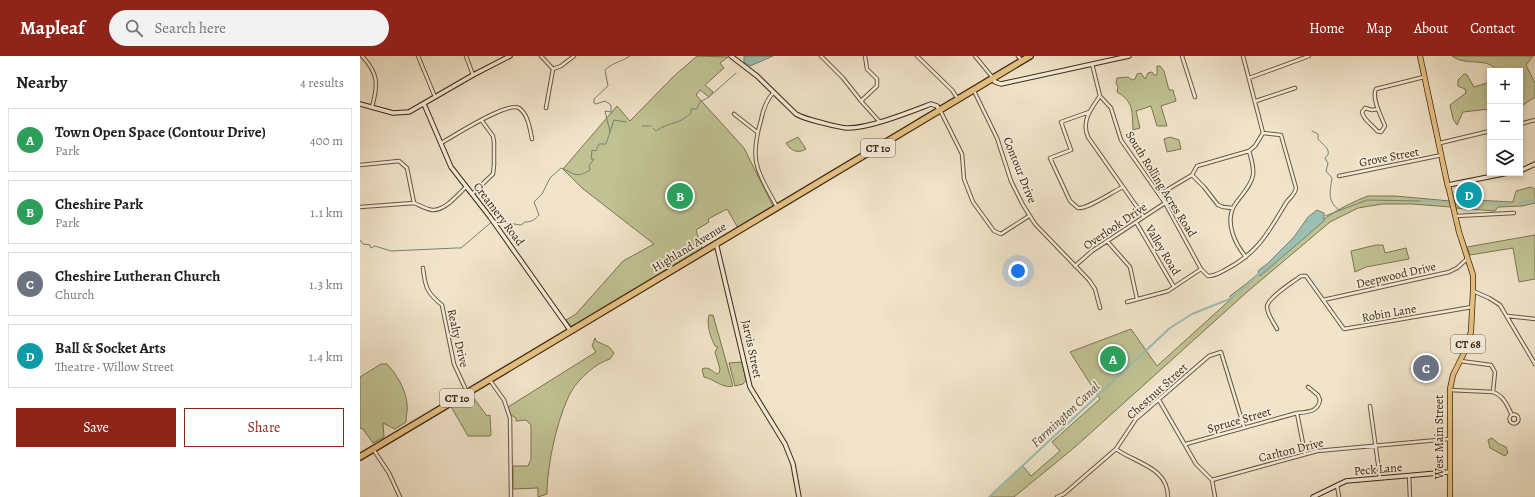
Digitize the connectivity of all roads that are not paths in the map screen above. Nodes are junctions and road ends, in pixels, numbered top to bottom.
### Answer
1 (362, 56) edge
2 (418, 56) edge
3 (466, 56) edge
4 (510, 56) edge
5 (541, 56) edge
6 (574, 56) edge
7 (731, 56) edge
8 (821, 56) edge
9 (865, 56) edge
10 (917, 56) edge
11 (975, 56) edge
12 (1030, 56) edge
13 (1129, 56) edge
14 (1182, 56) edge
15 (1243, 56) edge
16 (1309, 56) edge
17 (1420, 56) edge
18 (1020, 59) edge
19 (1092, 64) junction
20 (553, 69) junction
21 (474, 74) junction
22 (1424, 77) junction
23 (993, 78) junction
24 (1249, 78) junction
25 (1295, 88) dead end
26 (974, 90) junction
27 (774, 92) junction
28 (1100, 96) junction
29 (435, 97) junction
30 (1195, 97) dead end
31 (958, 99) junction
32 (861, 101) junction
33 (1256, 101) junction
34 (360, 104) edge
35 (424, 104) junction
36 (372, 107) junction
37 (546, 108) dead end
38 (1378, 109) junction
39 (939, 110) junction
40 (1089, 112) junction
41 (734, 114) dead end
42 (1535, 120) edge
43 (482, 121) junction
44 (879, 121) junction
45 (1523, 123) edge
46 (758, 132) junction
47 (1487, 132) edge
48 (1263, 133) junction
49 (532, 139) dead end
50 (441, 143) junction
51 (1440, 143) junction
52 (1249, 151) junction
53 (1442, 155) junction
54 (1535, 164) edge
55 (360, 165) edge
56 (1523, 169) edge
57 (1192, 175) junction
58 (1339, 176) dead end
59 (1493, 176) edge
60 (1448, 185) junction
61 (466, 187) junction
62 (1123, 187) junction
63 (472, 194) junction
64 (1160, 194) junction
65 (414, 203) junction
66 (1165, 203) junction
67 (360, 207) edge
68 (777, 207) junction
69 (1233, 208) junction
70 (1514, 213) dead end
71 (1029, 216) junction
72 (1456, 216) junction
73 (1144, 217) junction
74 (1136, 222) junction
75 (1107, 241) junction
76 (716, 243) junction
77 (1246, 257) junction
78 (1468, 258) junction
79 (1075, 266) junction
80 (423, 268) dead end
81 (1201, 269) junction
82 (1174, 287) junction
83 (1473, 291) junction
84 (1137, 299) junction
85 (1323, 300) junction
86 (1127, 302) dead end
87 (1472, 307) junction
88 (1100, 308) dead end
89 (1507, 316) junction
90 (1535, 319) edge
91 (1278, 329) dead end
92 (570, 330) junction
93 (1460, 361) junction
94 (1535, 364) edge
95 (489, 379) junction
96 (1308, 387) dead end
97 (1450, 390) junction
98 (467, 392) junction
99 (1493, 392) junction
100 (1159, 400) junction
101 (1370, 406) dead end
102 (1297, 413) junction
103 (1512, 415) dead end
104 (1244, 427) junction
105 (1449, 439) junction
106 (1186, 444) junction
107 (1376, 446) junction
108 (373, 449) junction
109 (1116, 449) junction
110 (1305, 454) junction
111 (360, 457) edge
112 (1449, 472) junction
113 (1410, 476) junction
114 (1380, 478) junction
115 (1212, 480) junction
116 (1337, 485) junction
117 (400, 497) edge
118 (511, 497) edge
119 (799, 497) edge
120 (1058, 497) edge
121 (1168, 497) edge
122 (1215, 497) edge
123 (1313, 497) edge
124 (1340, 497) edge
125 (1410, 497) edge
126 (1450, 497) edge

1 - 36 street
2 - 29 street
3 - 21 street
4 - 21 street
5 - 20 street
6 - 20 street
7 - 27 street
8 - 32 street
9 - 32 street
10 - 31 street
11 - 23 street
12 - 18 highway, Highland Avenue / CT 10
13 - 19 street
14 - 30 street
15 - 24 street
16 - 24 street
17 - 22 main road, West Main Street / CT 68
18 - 23 highway, Highland Avenue / CT 10
19 - 23 street
19 - 28 street, South Rolling Acres Road
20 - 37 street
21 - 29 street
22 - 38 street
22 - 51 main road, West Main Street / CT 68
23 - 26 highway, Highland Avenue / CT 10
24 - 33 street
25 - 33 street
26 - 31 highway, Highland Avenue / CT 10
26 - 71 street, Contour Drive
27 - 44 street
27 - 46 street
28 - 40 street
28 - 64 street, South Rolling Acres Road
29 - 35 street
31 - 39 highway, Highland Avenue / CT 10
32 - 44 street
33 - 48 street
34 - 36 street
35 - 36 street
35 - 50 street, Creamery Road
38 - 38 street
39 - 44 street
39 - 68 highway, Highland Avenue / CT 10
39 - 71 street
40 - 62 street
40 - 62 street
41 - 46 street
42 - 45 street
43 - 49 street
43 - 50 street
43 - 63 street
46 - 68 street
47 - 51 street
48 - 52 street
48 - 77 street
50 - 61 street, Creamery Road
51 - 53 main road, West Main Street / CT 68
52 - 57 street
52 - 69 street
53 - 58 street, Grove Street
53 - 60 main road, West Main Street / CT 68
54 - 56 street
55 - 65 street
57 - 64 street
57 - 69 street
59 - 60 street
60 - 72 main road, West Main Street / CT 68
61 - 63 street, Creamery Road
61 - 65 street
62 - 73 street
63 - 92 street, Creamery Road
64 - 66 street, South Rolling Acres Road
65 - 67 street
66 - 73 street, Overlook Drive
66 - 81 street, South Rolling Acres Road
68 - 76 highway, Highland Avenue / CT 10
69 - 77 street
70 - 72 street
71 - 79 street, Contour Drive
72 - 78 main road, West Main Street / CT 68
73 - 74 street, Overlook Drive
74 - 75 street, Overlook Drive
74 - 82 street, Valley Road
75 - 79 street, Overlook Drive
75 - 84 street
76 - 92 highway, Highland Avenue / CT 10
76 - 119 street, Jarvis Street
77 - 81 street
78 - 83 main road, West Main Street / CT 68
78 - 85 street, Deepwood Drive
79 - 88 street, Contour Drive
80 - 98 street, Realty Drive
81 - 82 street
82 - 84 street
83 - 87 main road, West Main Street / CT 68
83 - 89 street
84 - 86 street
85 - 87 street, Robin Lane
85 - 91 street
87 - 93 main road, West Main Street / CT 68
89 - 90 street
89 - 94 street
92 - 95 highway, Highland Avenue / CT 10
93 - 97 main road, West Main Street / CT 68
93 - 99 street
95 - 98 highway, Highland Avenue / CT 10
95 - 118 street
96 - 102 street, Spruce Street
97 - 99 street
97 - 105 main road, West Main Street / CT 68
98 - 108 highway, Highland Avenue / CT 10
99 - 103 street
100 - 104 street, Chestnut Street
100 - 106 street
100 - 109 street, Chestnut Street
101 - 107 street
102 - 104 street, Spruce Street
102 - 110 street
104 - 106 street, Spruce Street
105 - 107 street, Carlton Drive
105 - 112 main road, West Main Street / CT 68
106 - 115 street
107 - 110 street, Carlton Drive
107 - 114 street
108 - 111 highway, Highland Avenue / CT 10
108 - 117 street
109 - 120 street, Chestnut Street
109 - 121 street
110 - 115 street, Carlton Drive
112 - 113 street, Peck Lane
112 - 126 main road, West Main Street / CT 68
113 - 114 street, Peck Lane
113 - 125 street
114 - 116 street, Peck Lane
115 - 122 street
116 - 123 street, Peck Lane
116 - 124 street

